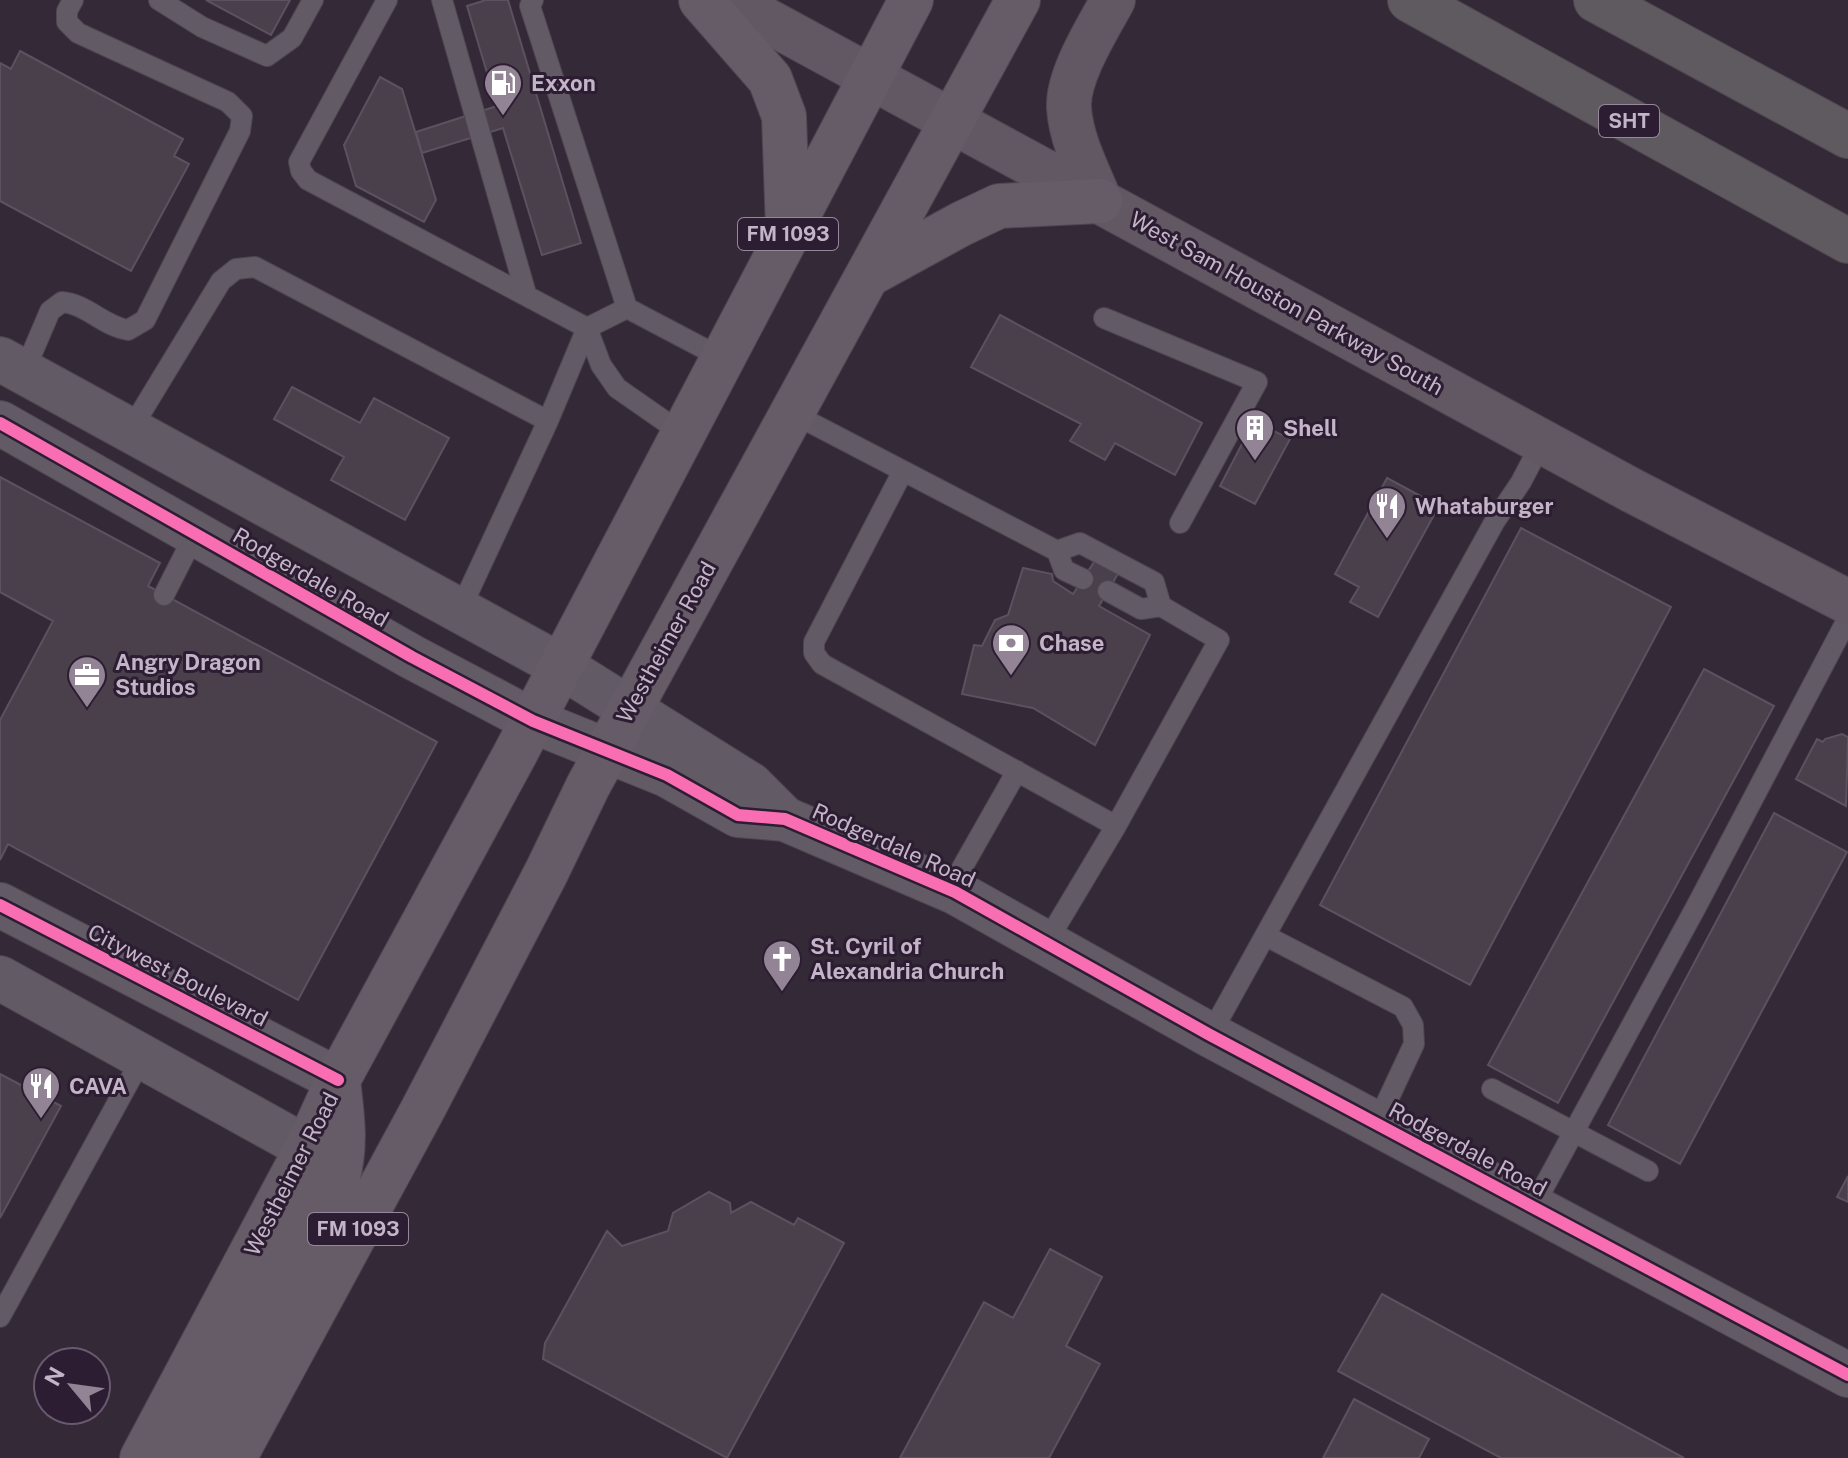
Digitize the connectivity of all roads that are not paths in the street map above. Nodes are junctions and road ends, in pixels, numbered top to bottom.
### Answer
1 (73, 0) edge
2 (159, 0) edge
3 (313, 0) edge
4 (387, 0) edge
5 (442, 0) edge
6 (533, 0) edge
7 (701, 0) edge
8 (729, 0) edge
9 (911, 0) edge
10 (1018, 0) edge
11 (1113, 0) edge
12 (1410, 0) edge
13 (1596, 0) edge
14 (870, 77) junction
15 (952, 121) junction
16 (1848, 136) edge
17 (1100, 201) junction
18 (789, 233) junction
19 (1848, 241) edge
20 (868, 275) junction
21 (526, 294) junction
22 (627, 308) junction
23 (1104, 318) dead end
24 (587, 328) junction
25 (722, 358) junction
26 (12, 365) edge
27 (792, 413) junction
28 (548, 421) junction
29 (0, 423) edge
30 (131, 429) junction
31 (683, 434) junction
32 (1542, 442) junction
33 (903, 471) junction
34 (102, 480) junction
35 (1180, 523) dead end
36 (195, 534) junction
37 (1049, 546) junction
38 (1083, 579) dead end
39 (1108, 591) dead end
40 (164, 595) dead end
41 (1848, 602) edge
42 (1161, 606) junction
43 (460, 610) junction
44 (1848, 618) edge
45 (561, 666) junction
46 (629, 709) junction
47 (533, 721) junction
48 (608, 750) junction
49 (1017, 771) junction
50 (785, 819) junction
51 (1116, 826) junction
52 (950, 889) junction
53 (0, 905) edge
54 (1266, 936) junction
55 (1046, 943) junction
56 (0, 978) edge
57 (1210, 1035) junction
58 (142, 1058) junction
59 (338, 1080) junction
60 (1492, 1089) dead end
61 (1377, 1123) junction
62 (1574, 1132) junction
63 (307, 1148) junction
64 (1648, 1171) dead end
65 (1533, 1207) junction
66 (0, 1317) edge
67 (1848, 1375) edge
68 (142, 1458) edge
69 (188, 1458) edge
70 (234, 1458) edge

1 - 26 lane
2 - 3 lane
4 - 21 lane
5 - 21 lane
6 - 22 lane
7 - 18 main road
8 - 14 main road, West Sam Houston Parkway South
9 - 14 main road, Westheimer Road / FM 1093
10 - 15 main road, Westheimer Road / FM 1093
11 - 17 main road
12 - 19 highway, SHT
13 - 16 highway
14 - 15 main road, West Sam Houston Parkway South
14 - 18 main road, Westheimer Road / FM 1093
15 - 17 main road, West Sam Houston Parkway South
15 - 20 main road, Westheimer Road / FM 1093
17 - 20 main road
17 - 32 main road, West Sam Houston Parkway South
18 - 25 main road, Westheimer Road / FM 1093
20 - 27 main road, Westheimer Road / FM 1093
21 - 24 lane
22 - 24 lane
22 - 25 lane
23 - 35 lane
24 - 28 lane
24 - 31 lane
25 - 31 main road, Westheimer Road / FM 1093
26 - 30 street, Rodgerdale Road
27 - 33 lane
27 - 46 main road, Westheimer Road / FM 1093
28 - 30 lane
28 - 43 lane
29 - 34 street, Rodgerdale Road
30 - 34 street
30 - 43 street, Rodgerdale Road
31 - 45 main road, Westheimer Road / FM 1093
32 - 41 main road, West Sam Houston Parkway South
32 - 54 lane
33 - 37 lane
33 - 49 lane
34 - 36 street, Rodgerdale Road
36 - 40 lane
36 - 47 street, Rodgerdale Road
37 - 38 lane
37 - 42 lane
39 - 42 lane
42 - 51 lane
43 - 45 street, Rodgerdale Road
44 - 62 lane
45 - 46 street, Rodgerdale Road
45 - 47 main road, Westheimer Road / FM 1093
46 - 48 main road, Westheimer Road / FM 1093
46 - 50 street, Rodgerdale Road
47 - 48 street, Rodgerdale Road
47 - 59 main road, Westheimer Road / FM 1093
48 - 50 street, Rodgerdale Road
48 - 70 main road, Westheimer Road / FM 1093
49 - 51 lane
49 - 52 lane
50 - 52 street, Rodgerdale Road
51 - 55 lane
52 - 55 street, Rodgerdale Road
53 - 59 street, Citywest Boulevard
54 - 57 lane
54 - 61 lane
55 - 57 street, Rodgerdale Road
56 - 58 street
57 - 61 street, Rodgerdale Road
58 - 63 street
58 - 66 lane
59 - 63 main road, Westheimer Road / FM 1093
59 - 69 main road
60 - 62 lane
61 - 65 street, Rodgerdale Road
62 - 64 lane
62 - 65 lane
63 - 68 main road, Westheimer Road / FM 1093
65 - 67 street, Rodgerdale Road

